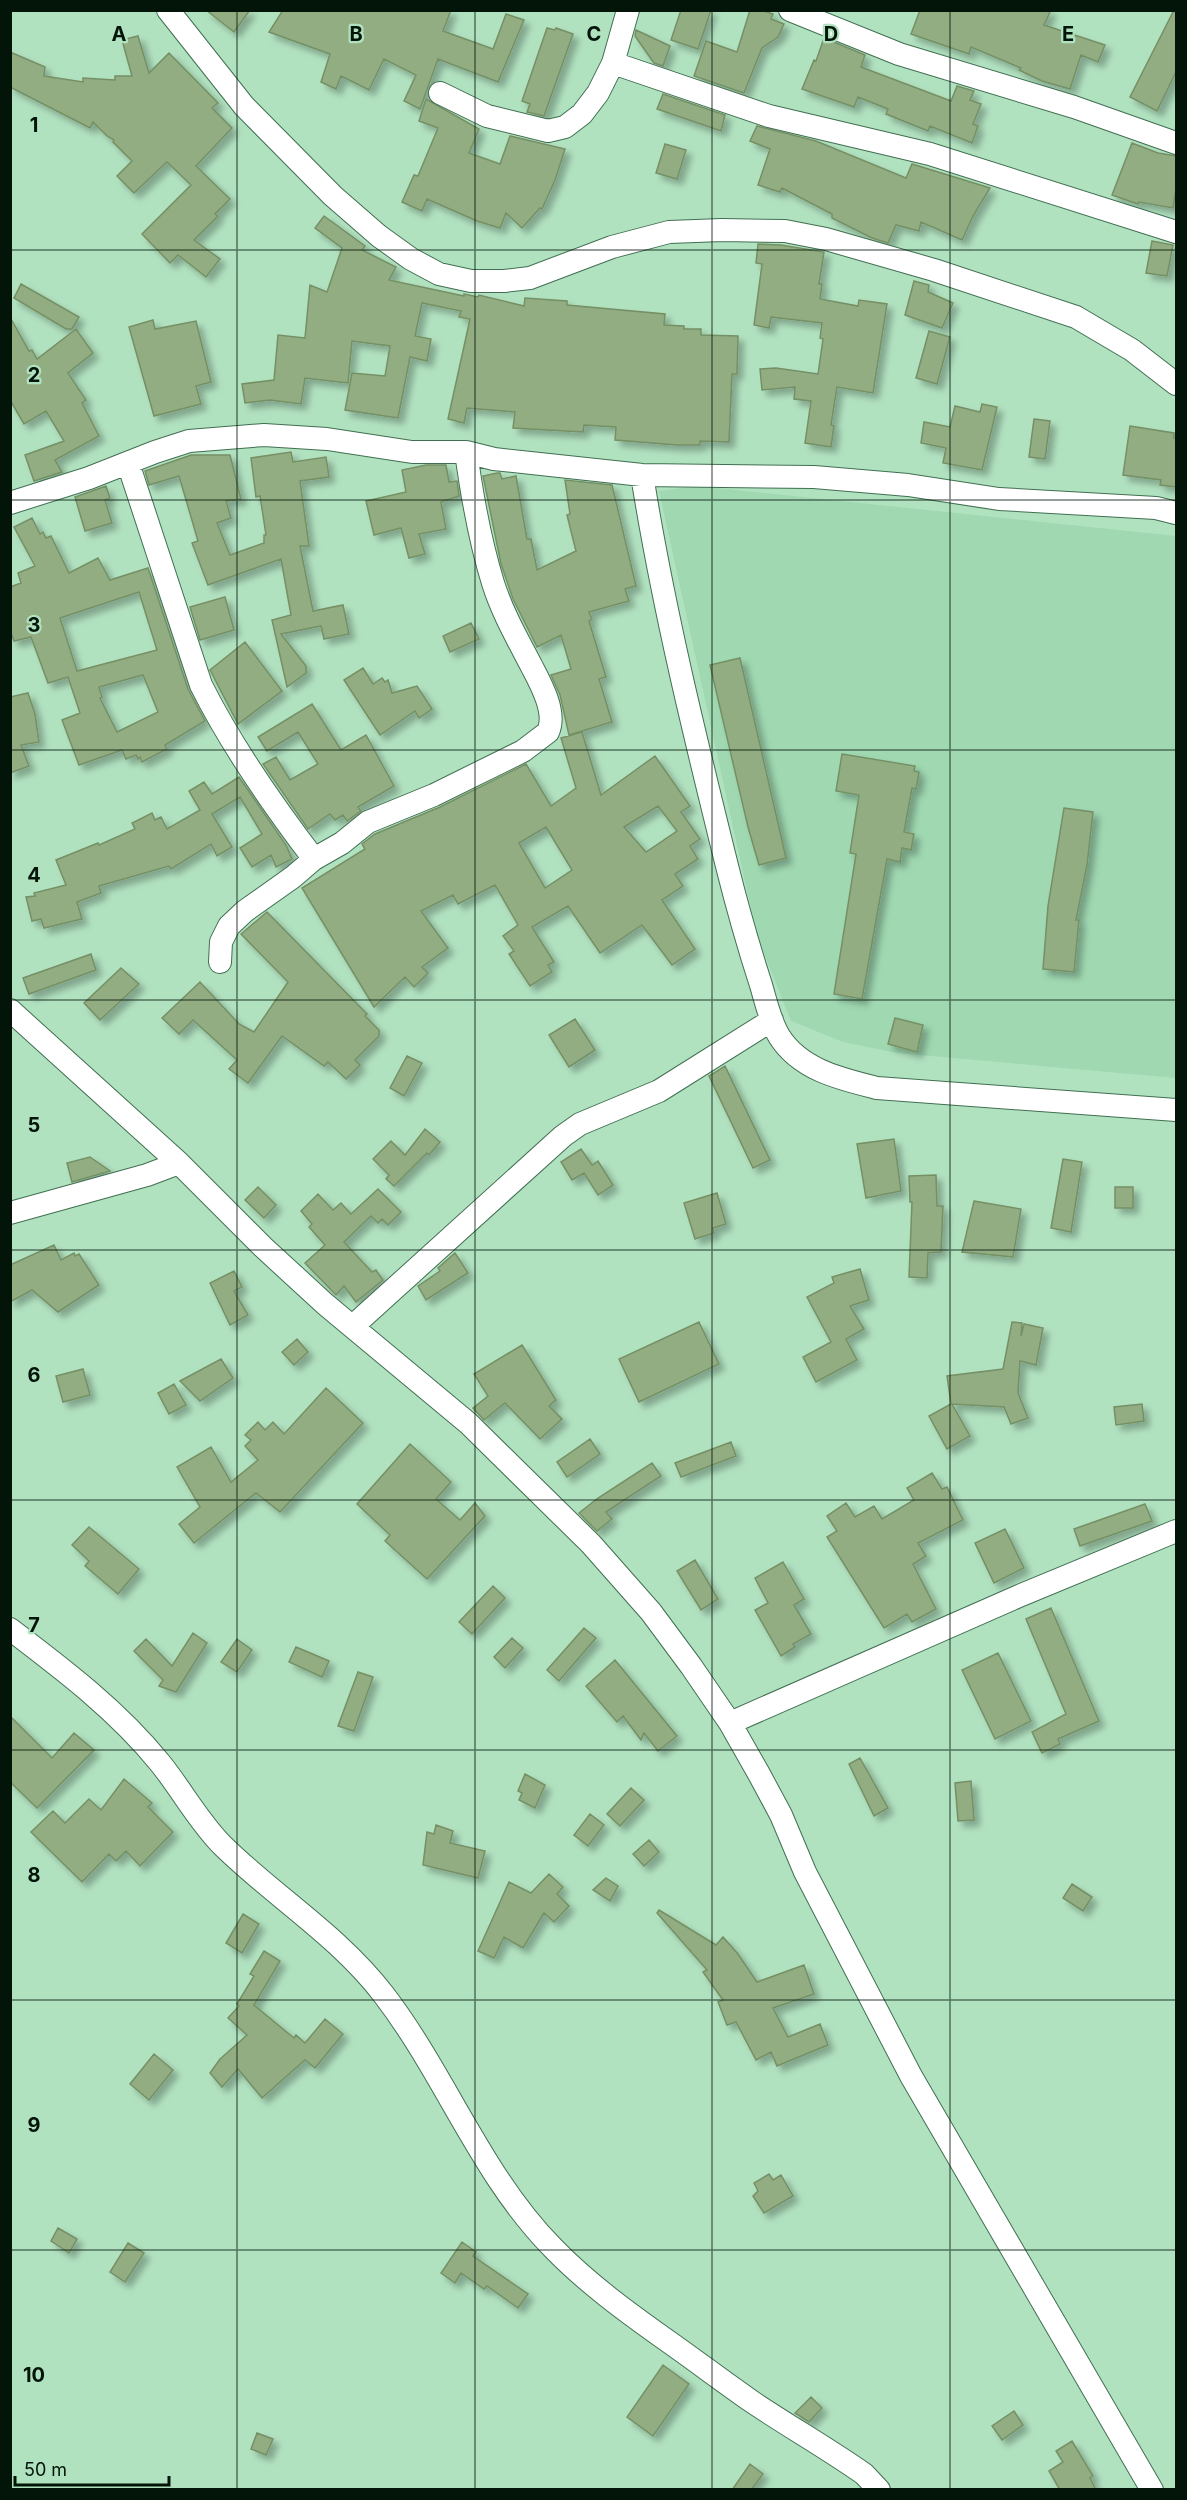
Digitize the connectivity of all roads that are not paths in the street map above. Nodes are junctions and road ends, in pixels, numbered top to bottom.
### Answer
1 (168, 10) edge
2 (628, 10) edge
3 (790, 10) edge
4 (613, 63) junction
5 (440, 93) dead end
6 (1176, 142) edge
7 (1176, 232) edge
8 (1176, 384) edge
9 (466, 452) junction
10 (128, 463) junction
11 (642, 475) junction
12 (10, 503) edge
13 (1176, 513) edge
14 (314, 859) junction
15 (220, 962) dead end
16 (10, 1010) edge
17 (772, 1020) junction
18 (1176, 1110) edge
19 (179, 1163) junction
20 (10, 1213) edge
21 (353, 1326) junction
22 (1176, 1531) edge
23 (10, 1629) edge
24 (730, 1724) junction
25 (879, 2490) edge
26 (1152, 2490) edge

1 - 8 street
2 - 4 street
3 - 6 street
4 - 5 street
4 - 7 street
9 - 10 street
9 - 11 street
9 - 14 street
10 - 12 street
10 - 14 street
11 - 13 street
11 - 17 street
14 - 15 street
16 - 19 street
17 - 18 street
17 - 21 street
19 - 20 street
19 - 21 street
21 - 24 street
22 - 24 street
23 - 25 street
24 - 26 street

